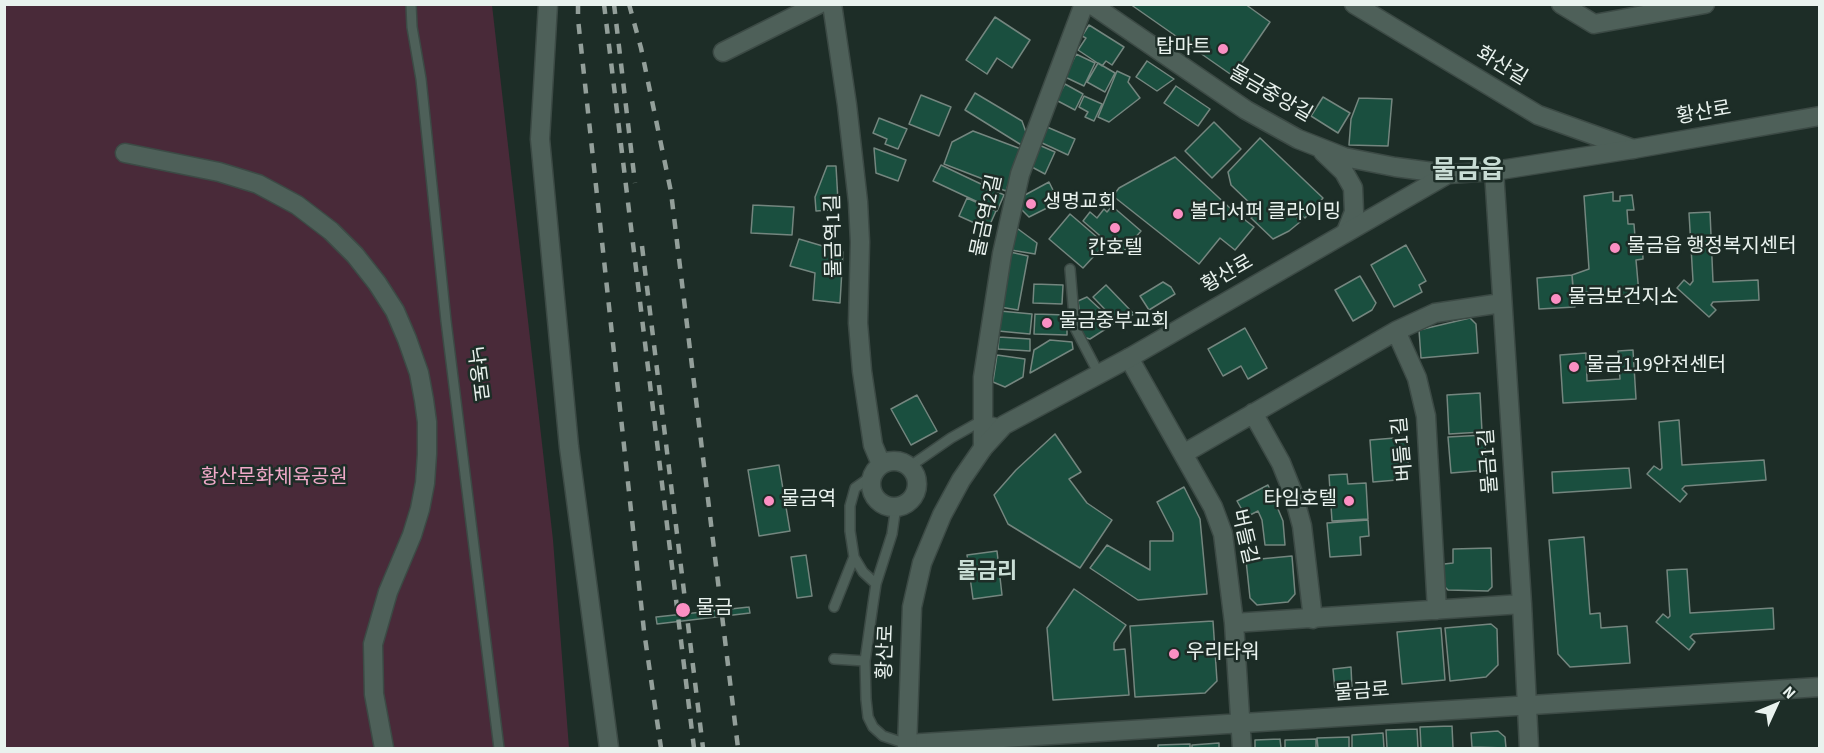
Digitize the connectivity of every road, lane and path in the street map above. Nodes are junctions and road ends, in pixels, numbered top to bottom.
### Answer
1 (411, 4) edge
2 (548, 4) edge
3 (819, 4) edge
4 (832, 4) edge
5 (1084, 4) edge
6 (1091, 4) edge
7 (1561, 4) edge
8 (1705, 4) edge
9 (1361, 6) edge
10 (723, 52) dead end
11 (1820, 116) edge
12 (1319, 148) junction
13 (1633, 150) junction
14 (125, 153) dead end
15 (1494, 171) junction
16 (1448, 174) junction
17 (1346, 232) junction
18 (1070, 269) dead end
19 (1502, 303) junction
20 (1396, 331) junction
21 (1129, 358) junction
22 (1099, 374) junction
23 (1253, 413) junction
24 (983, 420) junction
25 (1004, 425) junction
26 (983, 448) junction
27 (1183, 454) junction
28 (909, 467) junction
29 (876, 470) junction
30 (896, 506) junction
31 (854, 557) junction
32 (876, 584) junction
33 (1522, 604) junction
34 (834, 607) dead end
35 (1437, 610) junction
36 (1313, 619) junction
37 (1234, 624) junction
38 (834, 659) dead end
39 (866, 661) junction
40 (1820, 687) edge
41 (1526, 706) junction
42 (1241, 723) junction
43 (907, 746) edge
44 (384, 748) edge
45 (499, 748) edge
46 (609, 748) edge
47 (1242, 748) edge
48 (1529, 748) edge

1 - 45 lane, 낙동로
2 - 46 street
3 - 10 street
4 - 29 street, 물금역1길
5 - 24 street, 물금역2길
6 - 12 street, 물금중앙길
7 - 8 street
9 - 13 street, 화산길
11 - 13 street, 황산로
12 - 16 street, 물금중앙길
12 - 17 street
13 - 15 street, 황산로
14 - 44 street
15 - 16 street, 황산로
15 - 19 street, 물금1길
16 - 17 street, 황산로
17 - 21 street, 황산로
18 - 22 lane
19 - 20 street
19 - 33 street, 물금1길
20 - 23 street
20 - 35 street, 버들1길
21 - 22 street, 황산로
21 - 27 street, 버들길
22 - 25 street, 황산로
23 - 27 street
23 - 36 street
24 - 25 lane
24 - 26 street, 물금역2길
24 - 28 lane
25 - 26 street, 황산로
26 - 43 street, 황산로
27 - 37 street, 버들길
28 - 29 street
28 - 30 street
29 - 30 street
29 - 31 lane
30 - 32 lane
31 - 32 lane
31 - 34 lane
32 - 39 lane
33 - 35 street
33 - 41 street, 물금1길
35 - 36 street
36 - 37 street
37 - 42 street, 버들길
38 - 39 lane
39 - 43 lane
40 - 41 street, 물금로
41 - 42 street, 물금로
41 - 48 street, 물금1길
42 - 43 street, 물금로
42 - 47 street, 버들길

